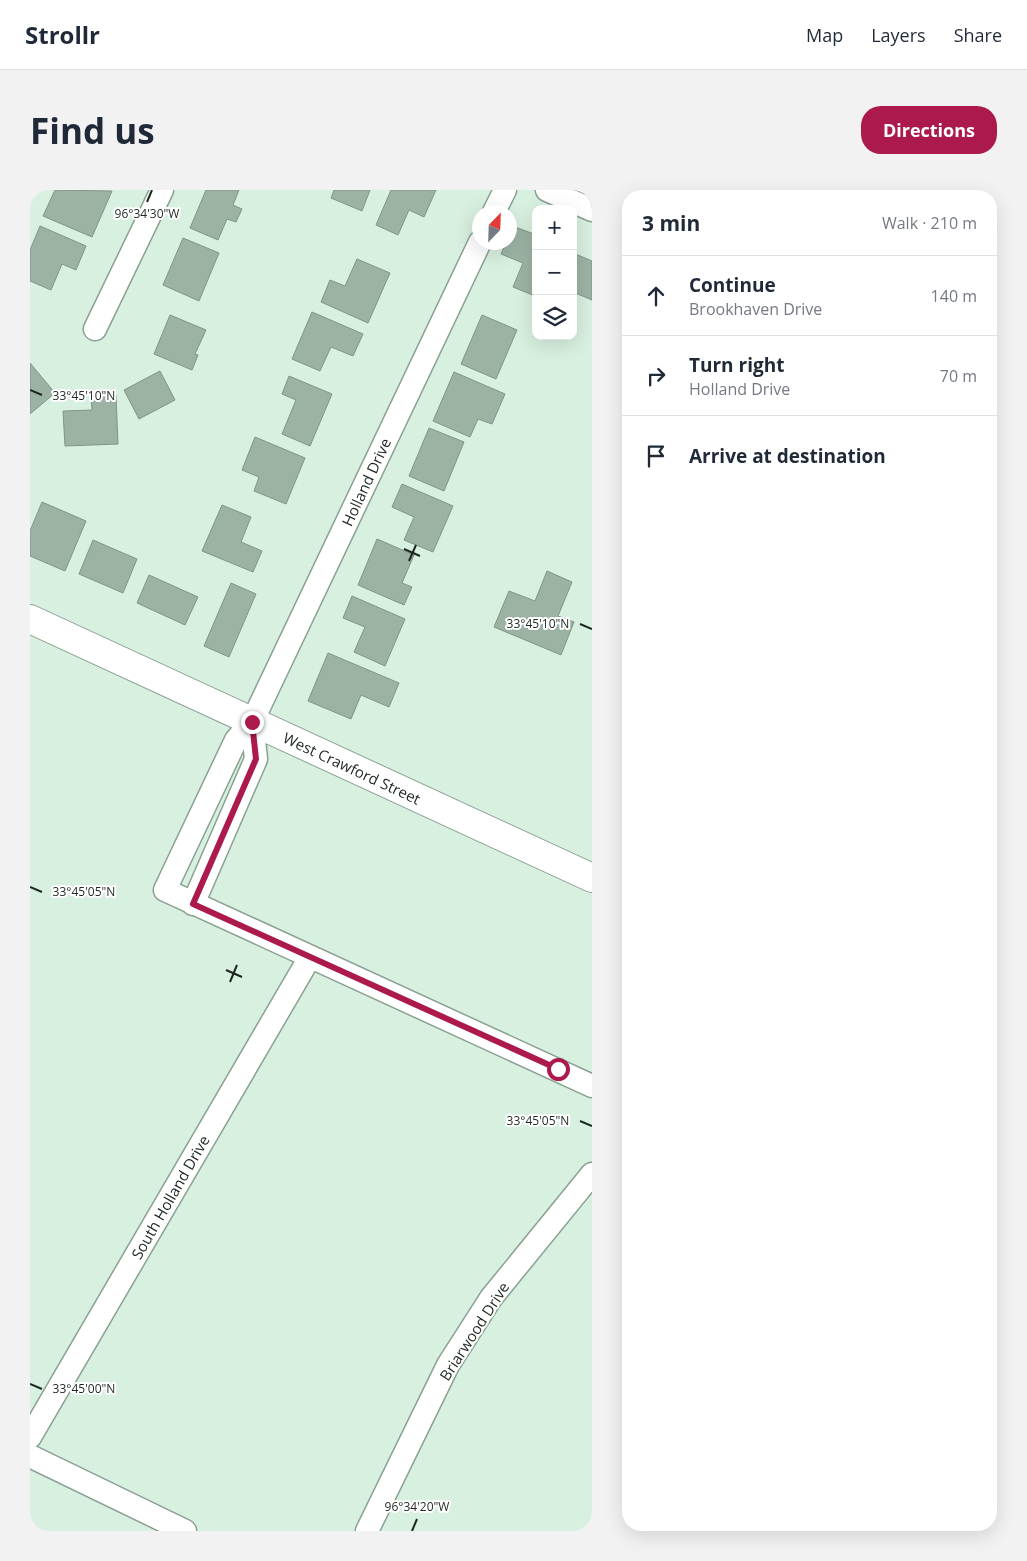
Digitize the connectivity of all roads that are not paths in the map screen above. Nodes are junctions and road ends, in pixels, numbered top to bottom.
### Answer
1 (162, 190) edge
2 (505, 190) edge
3 (547, 190) edge
4 (498, 205) edge
5 (592, 210) edge
6 (476, 250) edge
7 (95, 329) dead end
8 (30, 619) edge
9 (252, 722) junction
10 (592, 878) edge
11 (193, 904) junction
12 (310, 957) junction
13 (592, 1086) edge
14 (592, 1174) edge
15 (30, 1437) edge
16 (30, 1456) edge
17 (184, 1531) edge
18 (368, 1531) edge

1 - 7 street
2 - 4 street
3 - 5 street
6 - 9 street, Holland Drive
8 - 9 street, West Crawford Street
9 - 10 street, West Crawford Street
9 - 11 street
9 - 11 street, Holland Drive
11 - 12 street
12 - 13 street
12 - 15 street, South Holland Drive
14 - 18 street, Briarwood Drive
16 - 17 street

